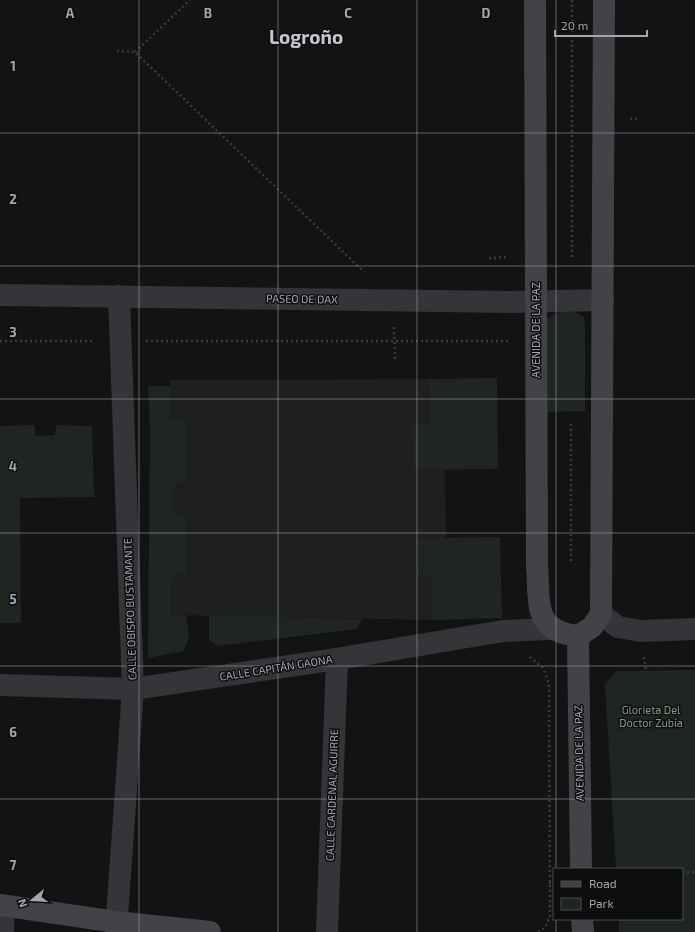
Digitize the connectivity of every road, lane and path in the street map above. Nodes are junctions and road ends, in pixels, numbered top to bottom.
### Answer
1 (190, 0) edge
2 (535, 0) edge
3 (572, 0) edge
4 (604, 0) edge
5 (117, 51) dead end
6 (135, 52) junction
7 (572, 257) dead end
8 (0, 295) edge
9 (119, 296) junction
10 (393, 300) junction
11 (603, 300) junction
12 (536, 301) junction
13 (0, 341) edge
14 (120, 341) junction
15 (394, 341) junction
16 (512, 342) dead end
17 (395, 362) dead end
18 (571, 424) dead end
19 (571, 564) junction
20 (602, 564) junction
21 (537, 566) junction
22 (601, 614) junction
23 (551, 629) junction
24 (695, 629) edge
25 (503, 630) junction
26 (578, 636) junction
27 (337, 659) junction
28 (0, 686) edge
29 (133, 689) junction
30 (581, 868) edge
31 (695, 872) edge
32 (683, 873) edge
33 (549, 883) junction
34 (553, 883) edge
35 (2, 905) edge
36 (582, 920) edge
37 (116, 927) edge
38 (3, 932) edge
39 (210, 932) edge
40 (327, 932) edge
41 (538, 932) edge
42 (583, 932) edge

1 - 6 path
2 - 12 main road, AVENIDA DE LA PAZ
3 - 7 path
4 - 11 main road
5 - 6 path
6 - 10 path
8 - 9 street, PASEO DE DAX
9 - 10 street, PASEO DE DAX
9 - 14 street, CALLE OBISPO BUSTAMANTE
10 - 12 street, PASEO DE DAX
10 - 15 path
11 - 12 street, PASEO DE DAX
11 - 20 main road
12 - 21 main road, AVENIDA DE LA PAZ
13 - 14 path
14 - 15 path
14 - 29 street, CALLE OBISPO BUSTAMANTE
15 - 16 path
15 - 17 path
18 - 19 path
19 - 20 path
19 - 21 path
20 - 22 main road
21 - 23 main road, AVENIDA DE LA PAZ
22 - 24 street
22 - 26 main road
23 - 25 street, CALLE CAPITÁN GAONA
23 - 26 main road
25 - 27 street, CALLE CAPITÁN GAONA
25 - 33 path
26 - 30 main road, AVENIDA DE LA PAZ
27 - 29 street, CALLE CAPITÁN GAONA
27 - 40 street, CALLE CARDENAL AGUIRRE
28 - 29 street, CALLE CAPITÁN GAONA
29 - 37 street, CALLE OBISPO BUSTAMANTE
31 - 32 path
33 - 34 path
33 - 41 path
35 - 37 main road
35 - 38 street
36 - 42 main road
37 - 39 main road

